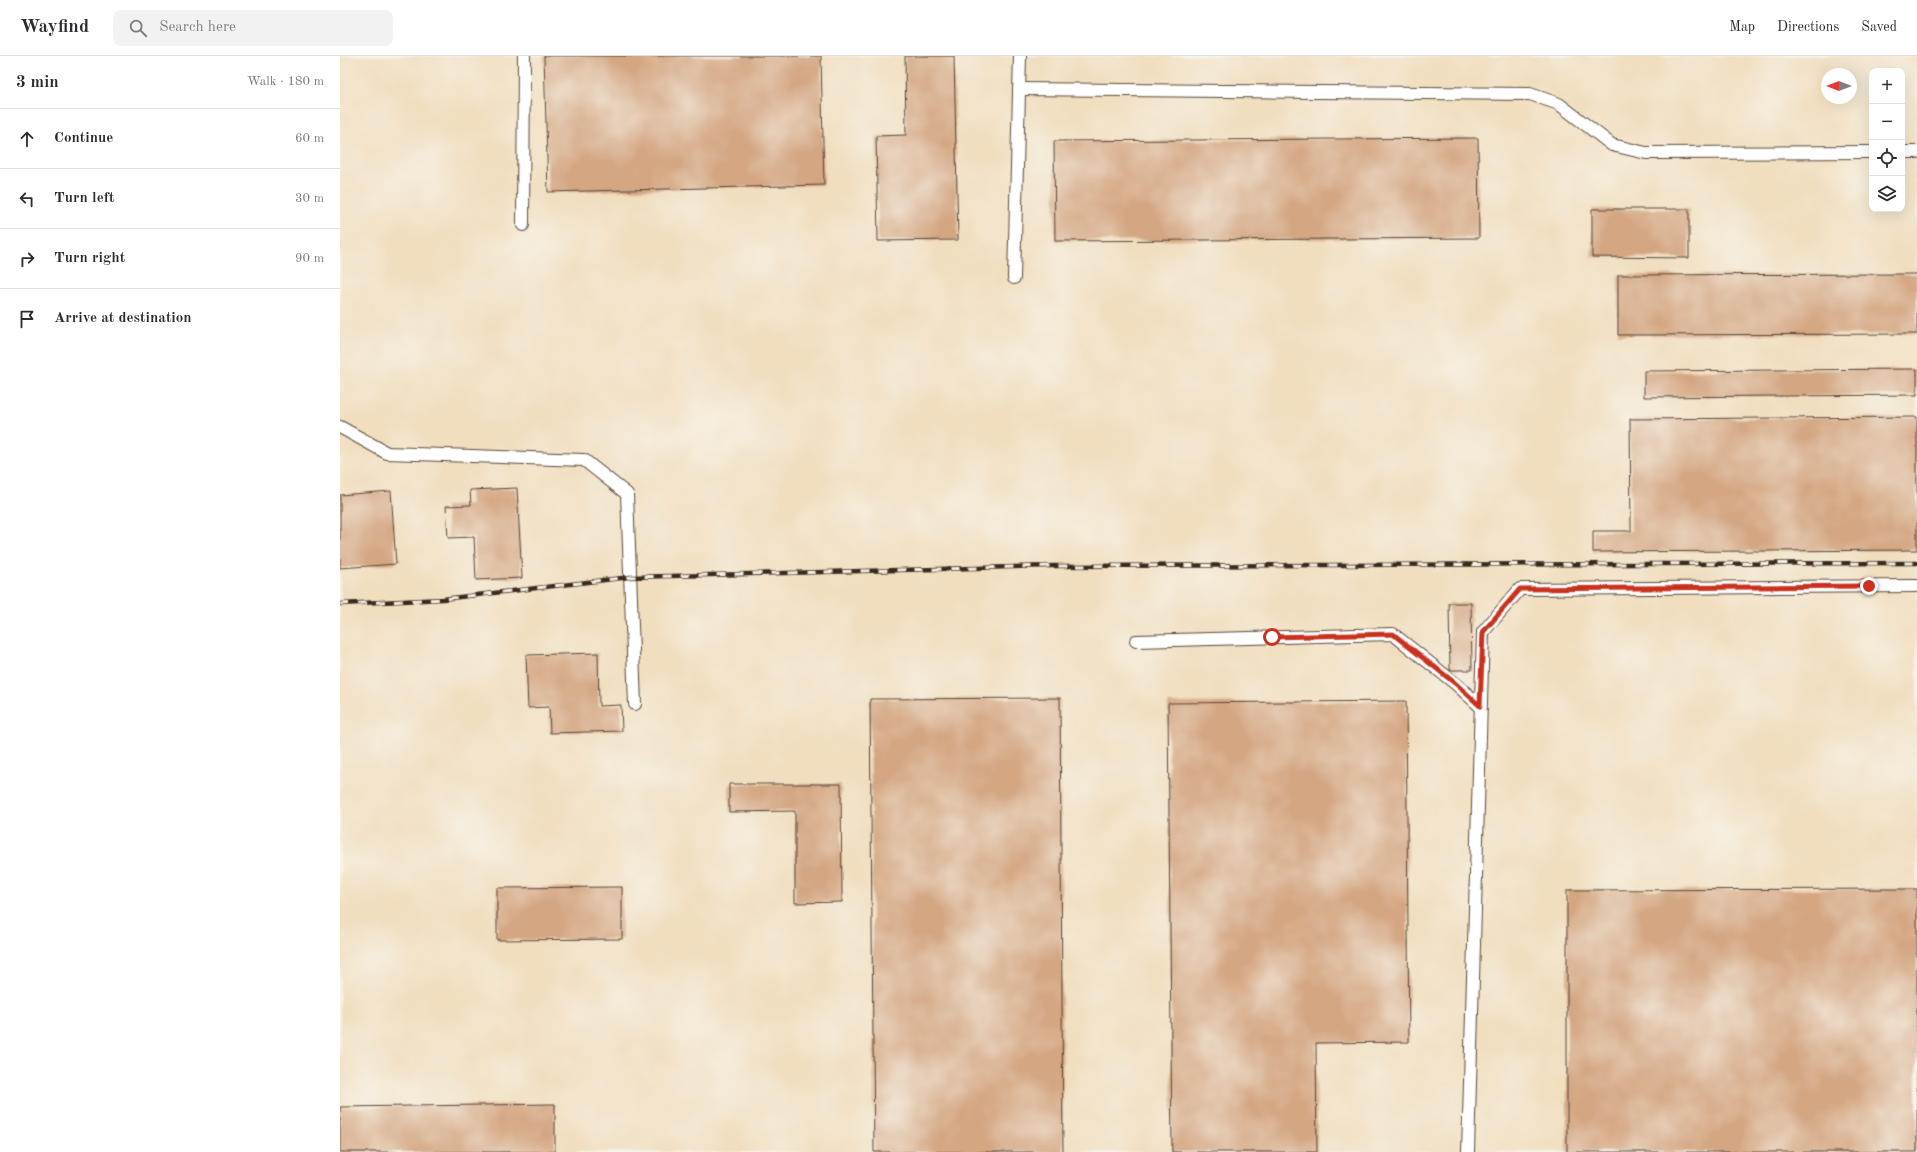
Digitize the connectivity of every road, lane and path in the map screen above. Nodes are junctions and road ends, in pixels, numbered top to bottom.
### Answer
1 (524, 56) edge
2 (1020, 56) edge
3 (1019, 89) junction
4 (1869, 152) edge
5 (1905, 152) edge
6 (1917, 152) edge
7 (523, 225) dead end
8 (1014, 278) dead end
9 (340, 427) edge
10 (1917, 586) edge
11 (1136, 641) dead end
12 (635, 704) dead end
13 (1480, 706) junction
14 (1468, 1152) edge

1 - 7 lane
2 - 3 lane
3 - 4 lane
3 - 8 lane
5 - 6 lane
9 - 12 lane
10 - 13 lane
11 - 13 lane
13 - 14 lane

